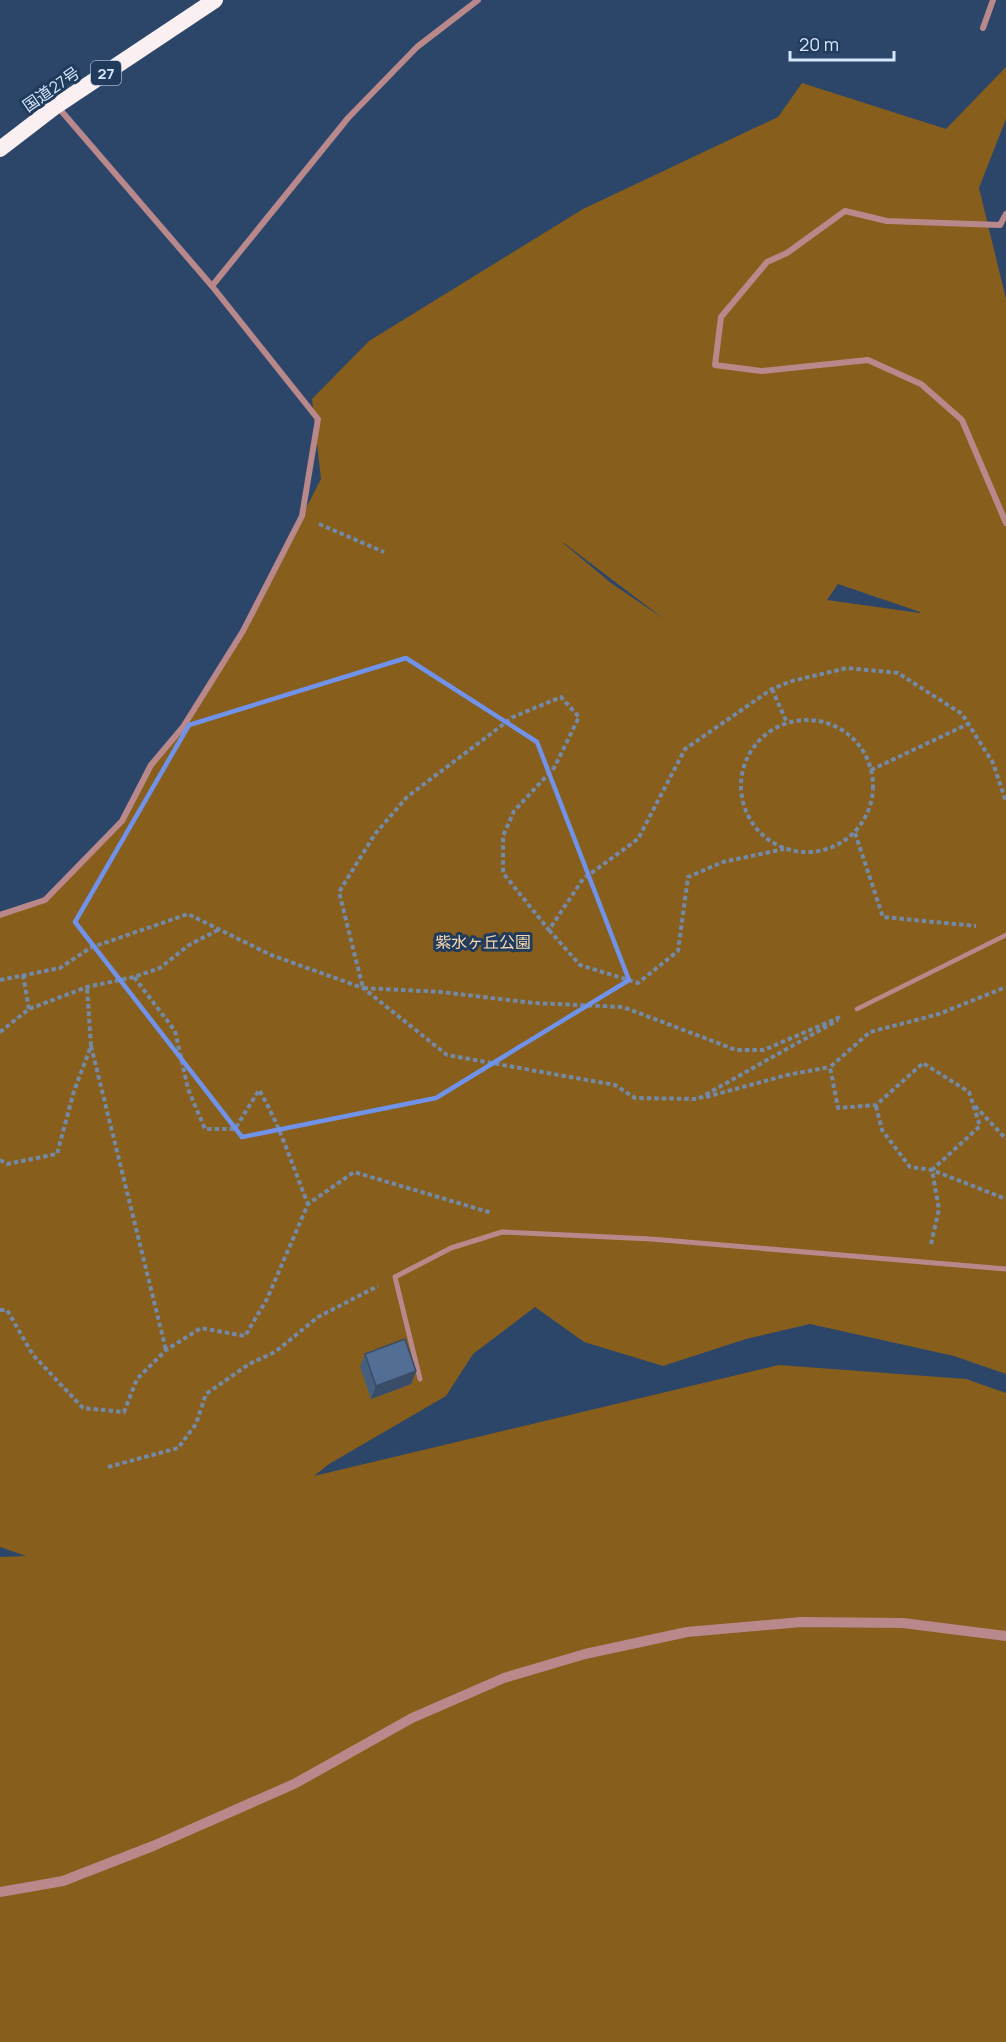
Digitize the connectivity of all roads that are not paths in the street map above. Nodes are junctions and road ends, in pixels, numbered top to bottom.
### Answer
1 (215, 0) edge
2 (478, 0) edge
3 (993, 0) edge
4 (983, 28) dead end
5 (56, 106) junction
6 (0, 149) edge
7 (1006, 214) edge
8 (212, 286) junction
9 (1006, 523) edge
10 (0, 915) edge
11 (1006, 935) edge
12 (857, 1010) road end
13 (1006, 1269) edge
14 (420, 1379) dead end
15 (1006, 1636) edge
16 (0, 1892) edge

1 - 5 highway, 国道27号 / 27
2 - 8 street
3 - 4 street
5 - 6 highway, 国道27号 / 27
5 - 8 street
7 - 9 street
8 - 10 street
11 - 12 lane
13 - 14 street
15 - 16 street

